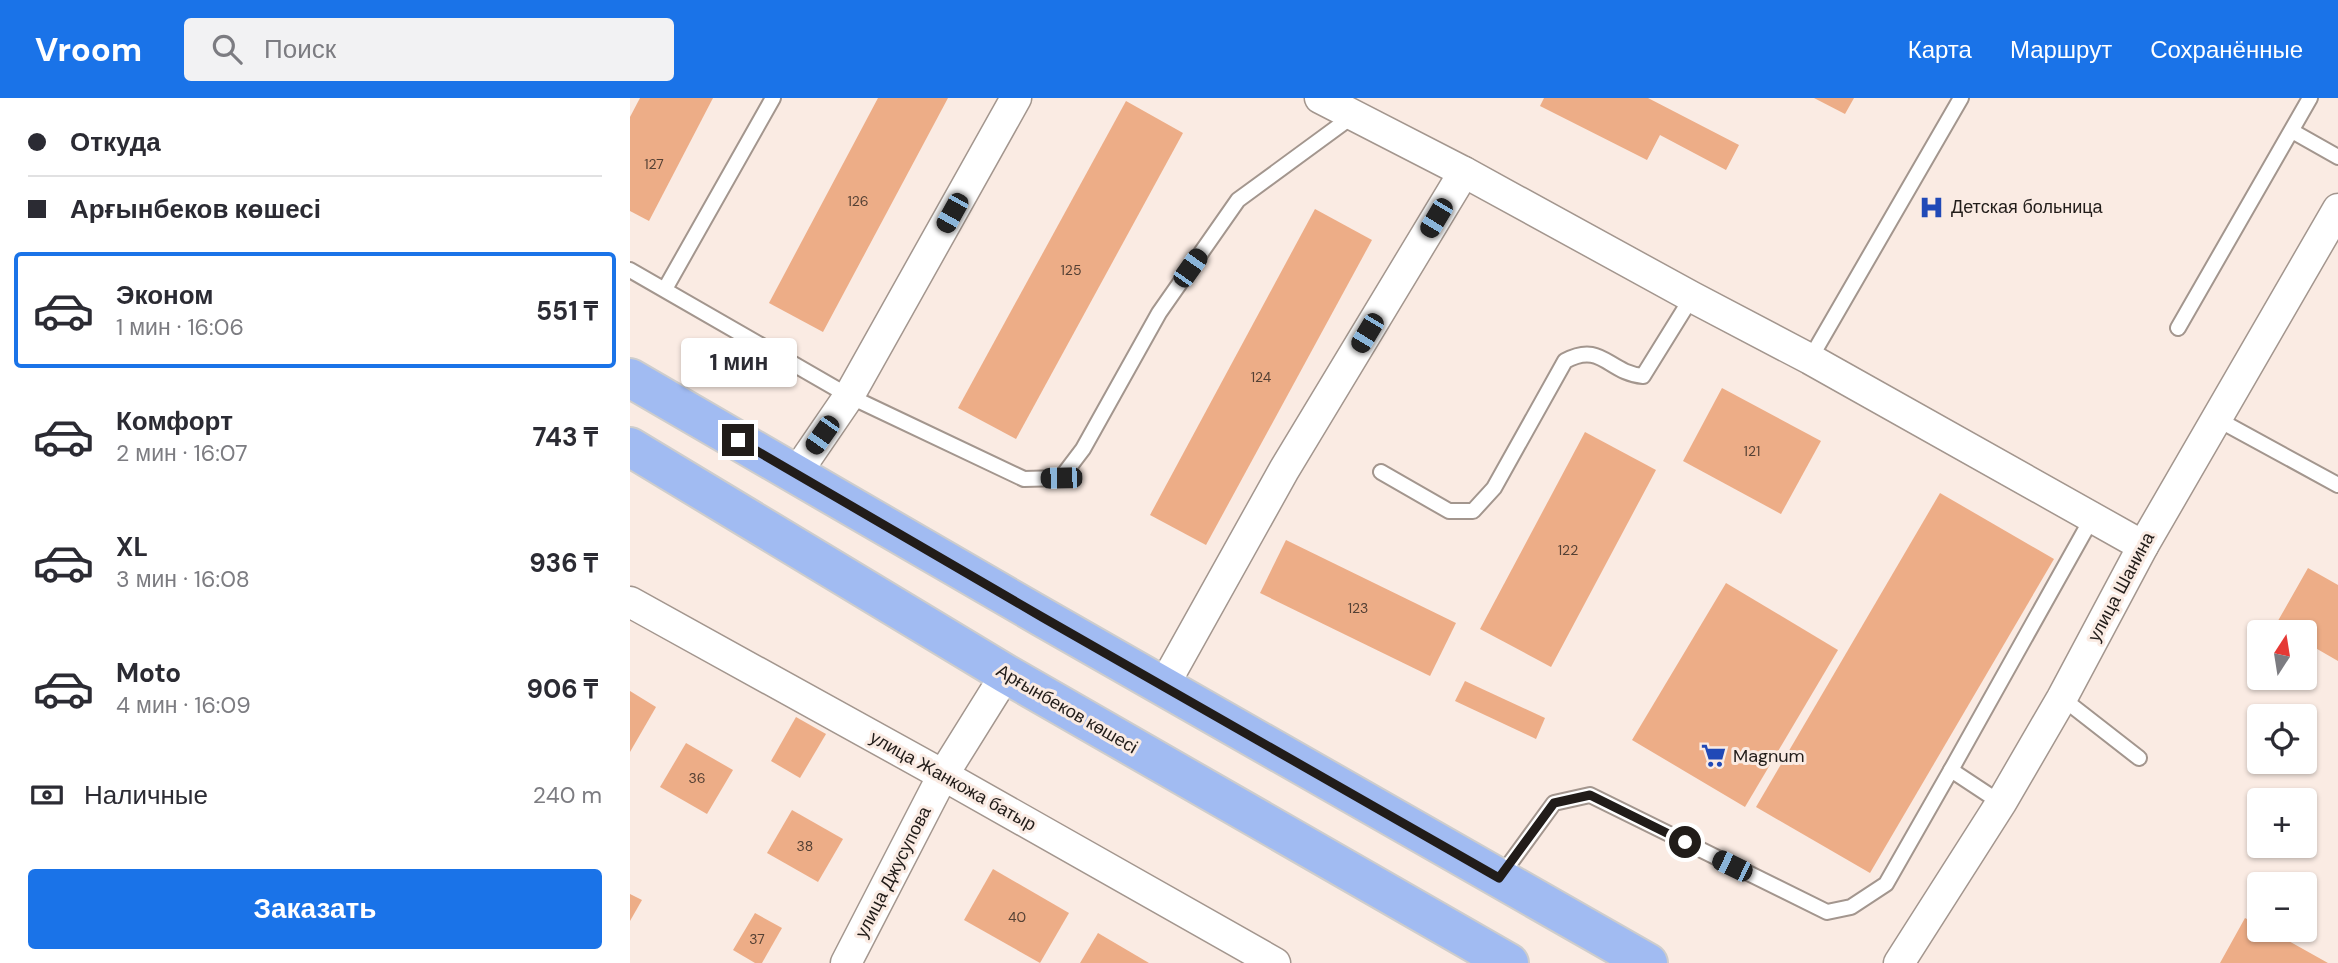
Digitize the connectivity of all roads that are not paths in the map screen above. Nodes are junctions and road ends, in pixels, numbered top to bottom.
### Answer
1 (773, 98) edge
2 (1016, 98) edge
3 (1320, 98) edge
4 (1961, 98) edge
5 (2310, 98) edge
6 (1354, 115) junction
7 (2292, 131) junction
8 (2338, 157) edge
9 (1464, 172) junction
10 (2338, 209) edge
11 (630, 270) edge
12 (665, 289) junction
13 (1692, 297) junction
14 (2178, 328) dead end
15 (630, 355) edge
16 (1810, 359) junction
17 (630, 377) edge
18 (849, 396) junction
19 (2217, 419) junction
20 (718, 429) junction
21 (630, 447) edge
22 (630, 468) edge
23 (1381, 472) dead end
24 (795, 475) junction
25 (2338, 485) edge
26 (698, 489) junction
27 (2092, 518) junction
28 (2143, 546) junction
29 (630, 602) edge
30 (1006, 674) junction
31 (1164, 685) junction
32 (2062, 698) junction
33 (2139, 758) dead end
34 (1951, 770) junction
35 (943, 775) junction
36 (2001, 803) junction
37 (1499, 878) junction
38 (846, 963) edge
39 (1275, 963) edge
40 (1509, 963) edge
41 (1647, 963) edge
42 (1899, 963) edge

1 - 12 lane
2 - 18 street
3 - 6 street
4 - 16 lane
5 - 7 lane
6 - 9 street
6 - 18 lane
7 - 8 lane
7 - 14 lane
9 - 13 street
9 - 31 street
10 - 19 street, улица Шанина
11 - 12 lane
12 - 18 lane
13 - 16 street
13 - 23 lane
15 - 20 main road
16 - 27 street
17 - 20 main road
18 - 24 street
19 - 25 lane
19 - 28 street, улица Шанина
20 - 24 main road
21 - 26 main road, Арғынбеков көшесі
22 - 26 main road
24 - 31 main road
26 - 30 main road, Арғынбеков көшесі
27 - 28 street
27 - 34 lane
28 - 32 street, улица Шанина
29 - 35 street, улица Жанкожа батыр
30 - 35 street, улица Джусупова
30 - 40 main road, Арғынбеков көшесі
31 - 37 main road
32 - 33 lane
32 - 36 street, улица Шанина
34 - 36 lane
34 - 37 lane
35 - 38 street, улица Джусупова
35 - 39 street, улица Жанкожа батыр
36 - 42 street, улица Шанина
37 - 41 main road

